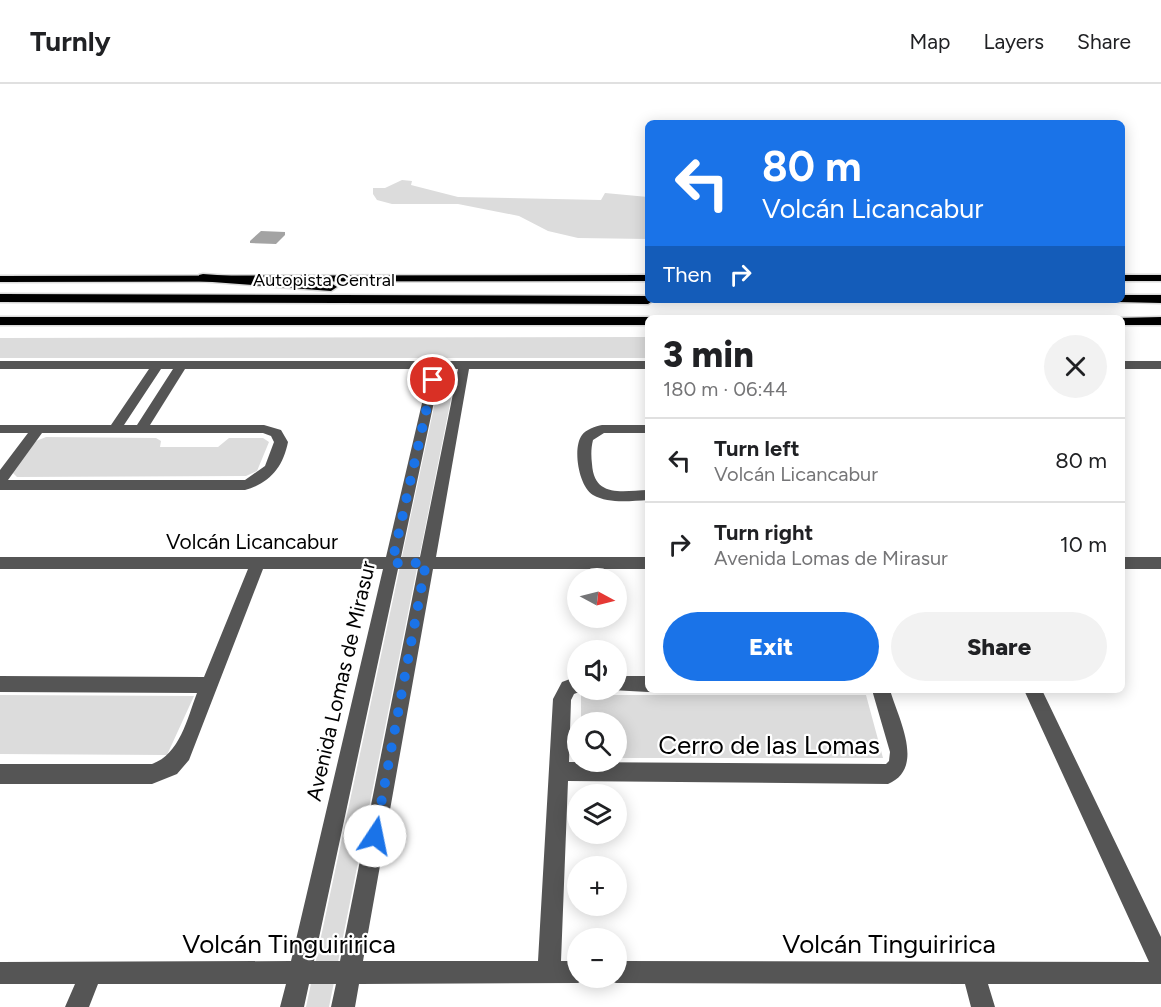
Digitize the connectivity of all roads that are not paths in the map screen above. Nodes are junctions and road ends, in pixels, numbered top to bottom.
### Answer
1 (202, 278) junction
2 (645, 278) edge
3 (1125, 278) edge
4 (1161, 278) edge
5 (0, 279) edge
6 (0, 298) edge
7 (531, 298) junction
8 (1125, 299) edge
9 (1161, 299) edge
10 (645, 300) edge
11 (0, 321) edge
12 (645, 321) edge
13 (1125, 321) edge
14 (1161, 321) edge
15 (0, 365) edge
16 (157, 365) junction
17 (181, 365) junction
18 (645, 365) edge
19 (1125, 365) edge
20 (1161, 365) edge
21 (436, 366) junction
22 (464, 366) junction
23 (0, 429) edge
24 (39, 429) junction
25 (115, 429) junction
26 (141, 429) junction
27 (645, 429) edge
28 (0, 480) edge
29 (0, 485) edge
30 (645, 495) edge
31 (0, 563) edge
32 (258, 563) junction
33 (392, 563) junction
34 (426, 563) junction
35 (645, 563) edge
36 (1125, 563) edge
37 (1161, 563) edge
38 (0, 684) edge
39 (627, 684) edge
40 (645, 684) edge
41 (210, 685) junction
42 (567, 690) edge
43 (881, 693) edge
44 (1034, 693) edge
45 (559, 771) junction
46 (0, 774) edge
47 (1161, 962) edge
48 (549, 972) junction
49 (567, 972) edge
50 (627, 972) edge
51 (973, 972) junction
52 (0, 973) edge
53 (91, 973) junction
54 (300, 973) junction
55 (350, 973) junction
56 (1161, 973) edge
57 (77, 1007) edge
58 (292, 1007) edge
59 (343, 1007) edge
60 (983, 1007) edge

1 - 2 main road
1 - 5 main road
1 - 7 highway
3 - 4 main road
6 - 7 highway, Autopista Central
7 - 10 highway, Autopista Central
8 - 9 highway
11 - 12 highway, Autopista Central
13 - 14 highway
15 - 16 street
16 - 17 street
16 - 25 street
17 - 21 street
17 - 26 street
18 - 22 street
19 - 20 street
21 - 22 street
21 - 33 street, Avenida Lomas de Mirasur
22 - 34 street
23 - 24 street
24 - 25 street
24 - 28 street
25 - 26 street
26 - 29 street
27 - 30 street
31 - 32 street, Volcán Licancabur
32 - 33 street, Volcán Licancabur
32 - 41 street
33 - 34 street, Volcán Licancabur
33 - 54 street, Avenida Lomas de Mirasur
34 - 35 street, Volcán Licancabur
34 - 55 street
36 - 37 street
38 - 41 street
39 - 40 street
41 - 46 street
42 - 45 street
43 - 45 street, Cerro de las Lomas
44 - 47 street
45 - 48 street
48 - 49 street, Volcán Tinguiririca
48 - 55 street, Volcán Tinguiririca
50 - 51 street, Volcán Tinguiririca
51 - 56 street, Volcán Tinguiririca
51 - 60 street
52 - 53 street, Volcán Tinguiririca
53 - 54 street, Volcán Tinguiririca
53 - 57 street
54 - 55 street, Volcán Tinguiririca
54 - 58 street, Avenida Lomas de Mirasur
55 - 59 street

